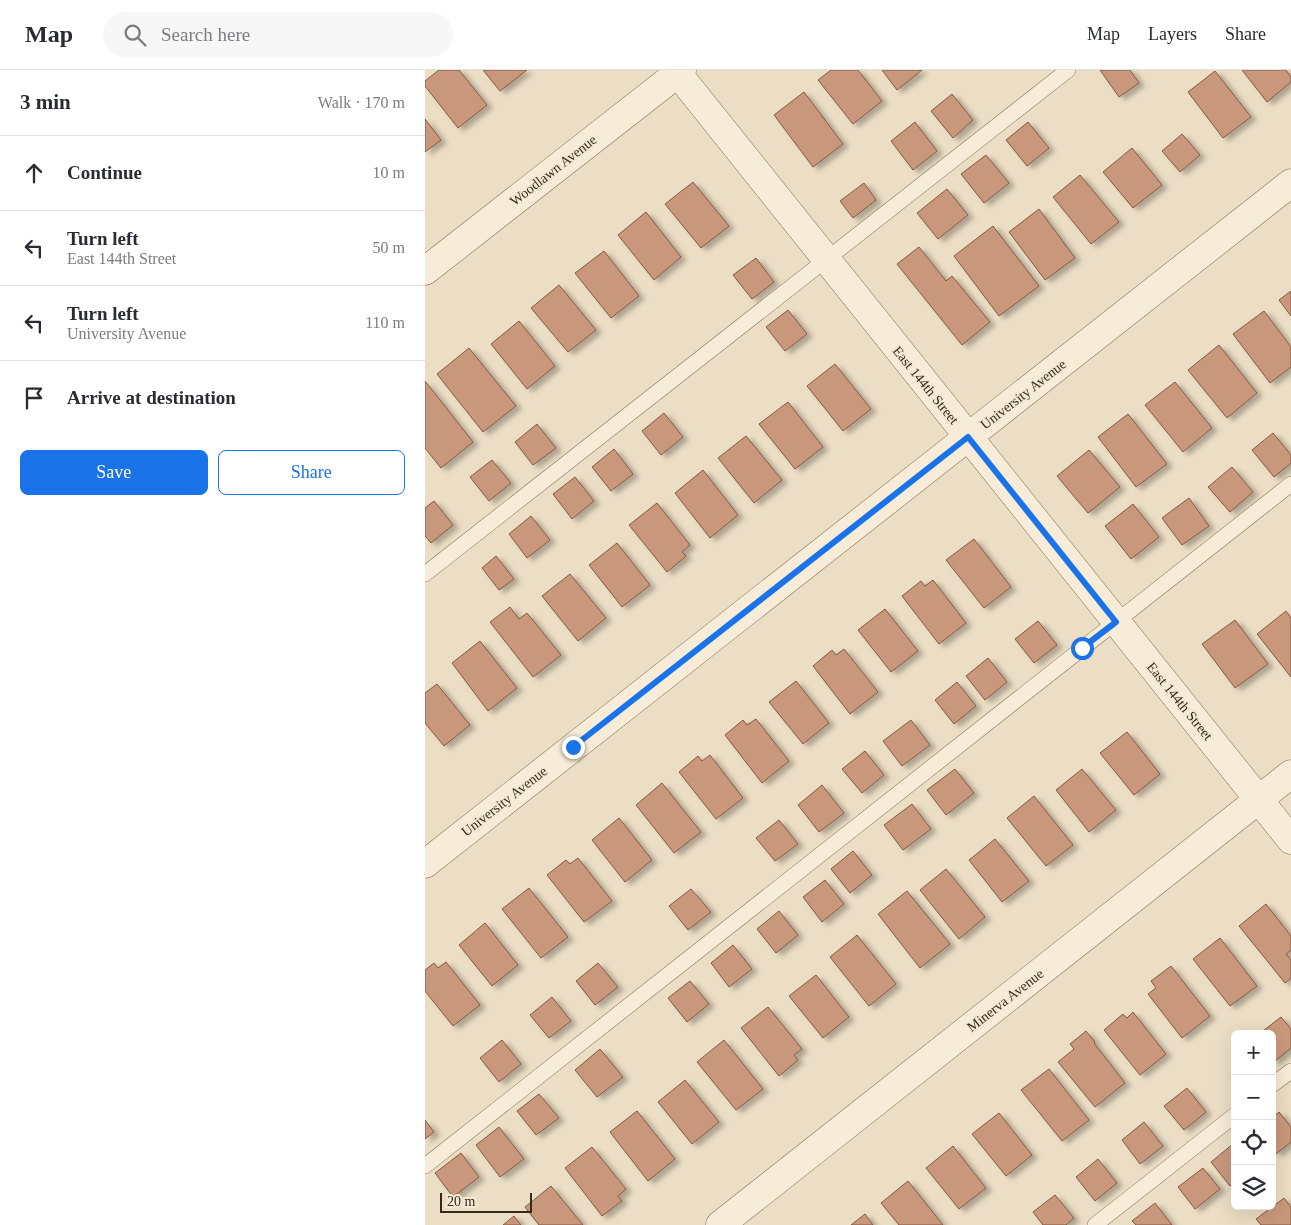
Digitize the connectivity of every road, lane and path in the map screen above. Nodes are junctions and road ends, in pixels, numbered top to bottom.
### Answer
1 (1068, 70) edge
2 (678, 71) edge
3 (1291, 183) edge
4 (825, 259) junction
5 (425, 270) edge
6 (968, 437) junction
7 (1291, 484) edge
8 (425, 574) edge
9 (1116, 622) junction
10 (1291, 774) edge
11 (1259, 800) junction
12 (1291, 840) edge
13 (425, 864) edge
14 (1291, 1071) edge
15 (1276, 1082) edge
16 (1231, 1118) edge
17 (425, 1166) edge
18 (720, 1225) edge
19 (1095, 1225) edge

1 - 4 lane
2 - 4 street, East 144th Street
2 - 5 street, Woodlawn Avenue
3 - 6 street, University Avenue
4 - 6 street, East 144th Street
4 - 8 lane
6 - 9 street, East 144th Street
6 - 13 street, University Avenue
7 - 9 lane
9 - 11 street, East 144th Street
9 - 17 lane
10 - 11 street, Minerva Avenue
11 - 12 street, East 144th Street
11 - 18 street, Minerva Avenue
14 - 15 lane
16 - 19 lane

